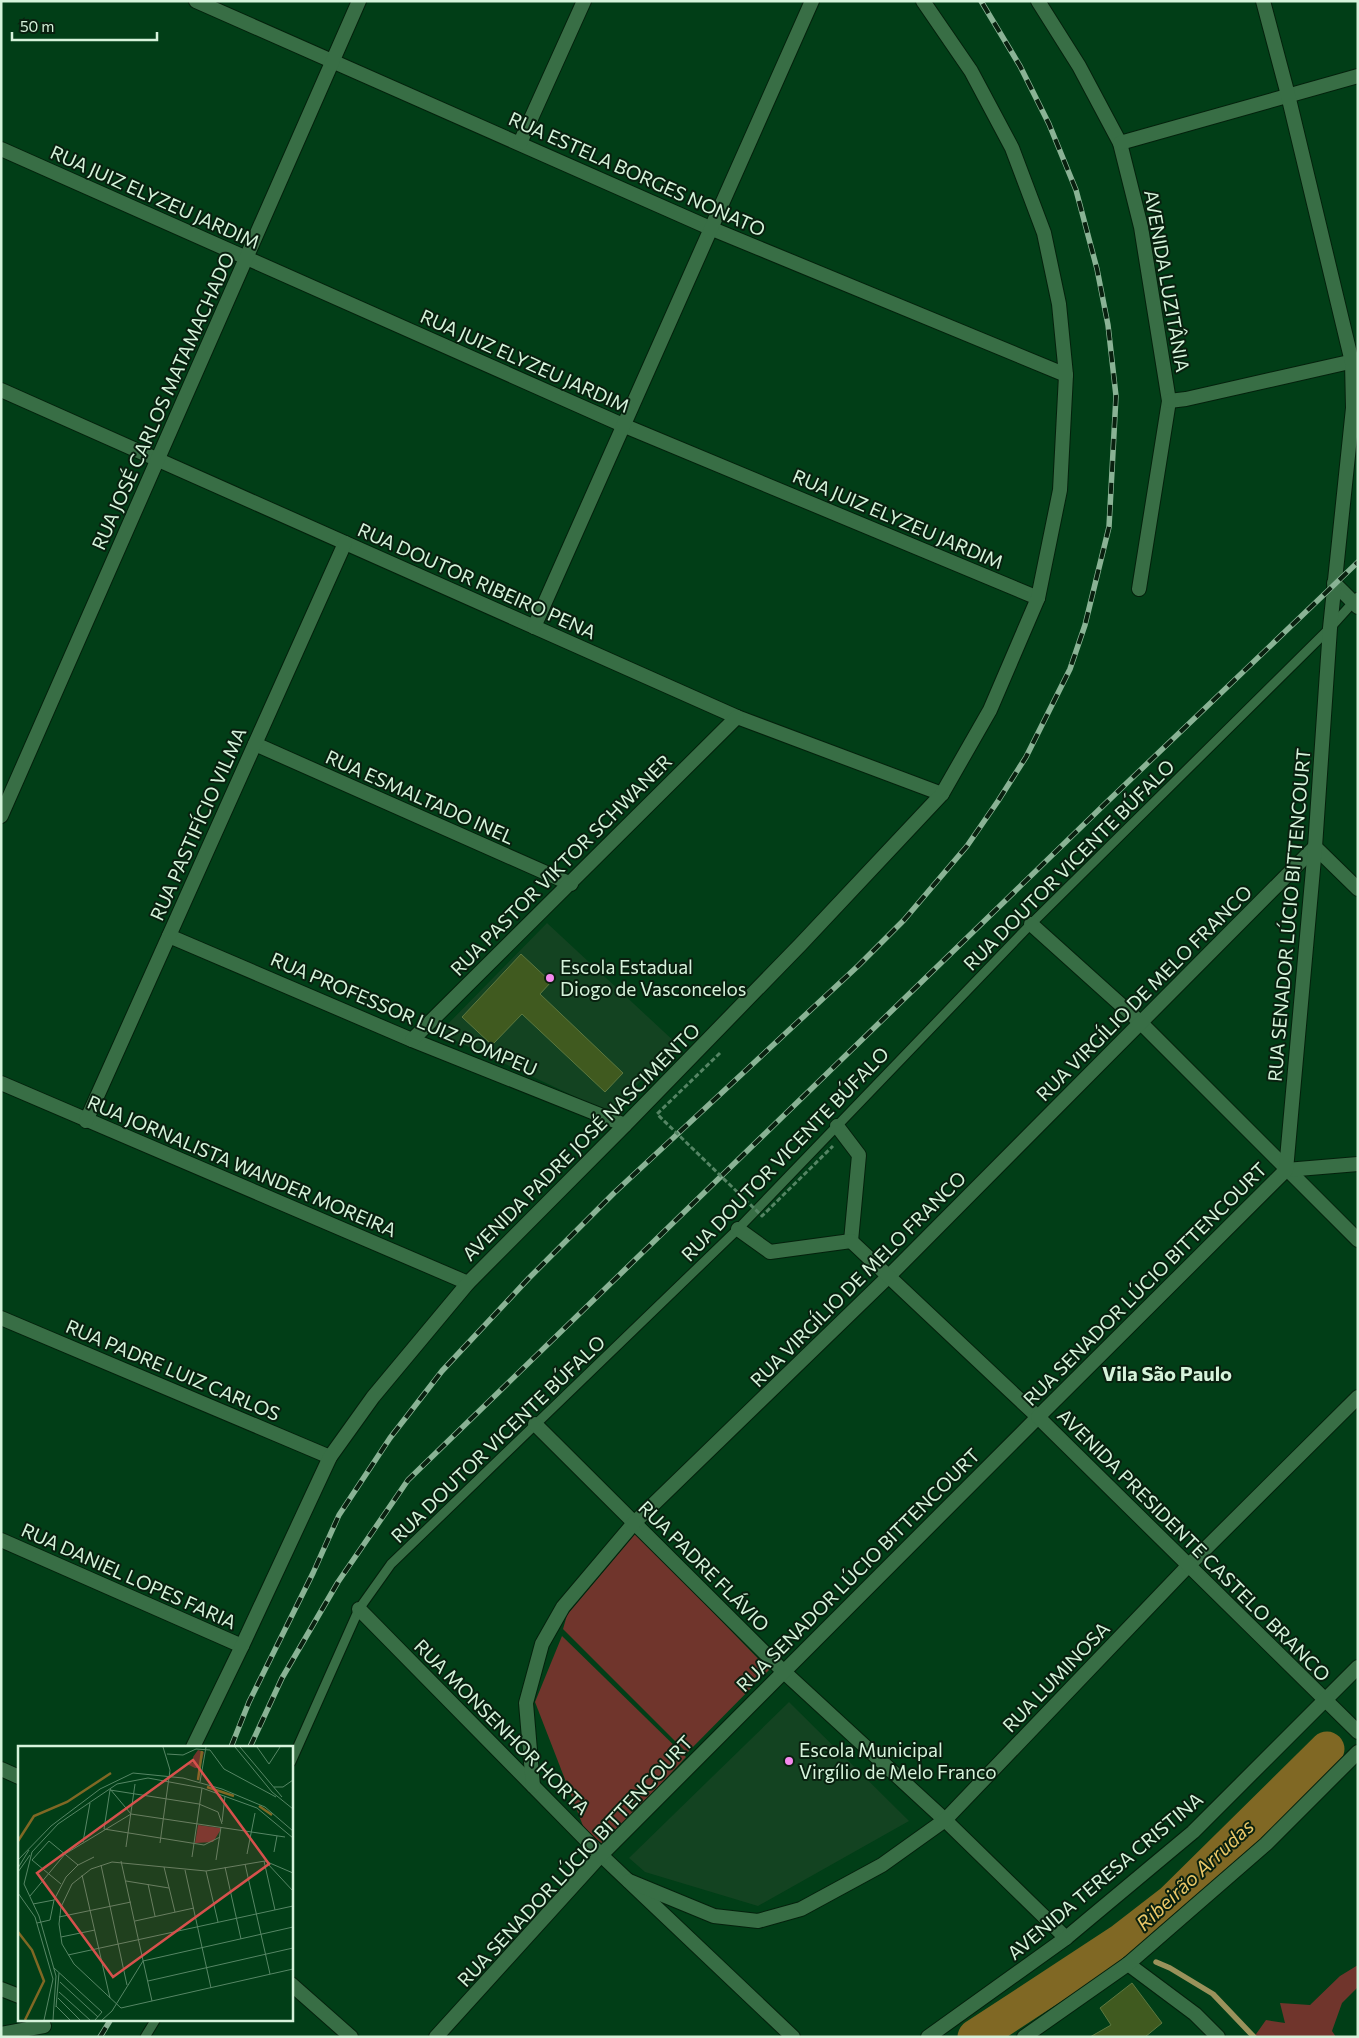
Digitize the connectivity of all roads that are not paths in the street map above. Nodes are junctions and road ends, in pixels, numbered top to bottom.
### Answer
1 (196, 1) edge
2 (359, 1) edge
3 (584, 1) edge
4 (812, 1) edge
5 (923, 1) edge
6 (1038, 1) edge
7 (1263, 1) edge
8 (333, 61) junction
9 (1358, 76) edge
10 (1288, 94) junction
11 (520, 143) junction
12 (1120, 143) junction
13 (1, 149) edge
14 (710, 228) junction
15 (246, 258) junction
16 (1355, 361) edge
17 (1066, 375) junction
18 (1, 390) edge
19 (1169, 402) junction
20 (625, 426) junction
21 (158, 461) junction
22 (345, 543) junction
23 (1334, 583) junction
24 (1139, 588) dead end
25 (1038, 598) junction
26 (1356, 602) edge
27 (534, 627) junction
28 (1330, 628) junction
29 (737, 717) junction
30 (255, 744) junction
31 (942, 794) junction
32 (1, 816) edge
33 (1315, 847) junction
34 (571, 884) junction
35 (1358, 889) edge
36 (1031, 924) junction
37 (169, 936) junction
38 (1141, 1024) junction
39 (412, 1040) junction
40 (1, 1083) edge
41 (86, 1121) junction
42 (625, 1125) junction
43 (837, 1126) junction
44 (1358, 1164) edge
45 (1286, 1170) junction
46 (738, 1229) junction
47 (851, 1240) junction
48 (1358, 1240) edge
49 (889, 1276) junction
50 (468, 1283) junction
51 (1, 1318) edge
52 (1358, 1397) edge
53 (1038, 1417) junction
54 (535, 1424) junction
55 (330, 1457) junction
56 (634, 1523) junction
57 (1, 1540) edge
58 (1188, 1566) junction
59 (359, 1609) junction
60 (242, 1646) junction
61 (1358, 1667) edge
62 (783, 1671) junction
63 (1325, 1700) junction
64 (1358, 1732) edge
65 (193, 1746) edge
66 (1358, 1752) edge
67 (292, 1760) edge
68 (1, 1769) edge
69 (18, 1777) edge
70 (533, 1786) junction
71 (945, 1820) junction
72 (601, 1855) junction
73 (629, 1881) junction
74 (1066, 1938) junction
75 (1128, 1964) junction
76 (292, 1985) edge
77 (1, 1989) edge
78 (18, 1996) edge
79 (155, 2020) edge
80 (46, 2023) edge
81 (1, 2034) edge
82 (29, 2037) edge
83 (145, 2037) edge
84 (350, 2037) edge
85 (436, 2037) edge
86 (793, 2037) edge
87 (928, 2037) edge
88 (1024, 2037) edge
89 (1218, 2037) edge

1 - 8 street, RUA ESTELA BORGES NONATO
2 - 8 street, RUA JOSÉ CARLOS MATAMACHADO
3 - 11 street
4 - 14 street
5 - 17 street, AVENIDA PADRE JOSÉ NASCIMENTO
6 - 12 street, AVENIDA LUZITÂNIA
7 - 10 street, RUA SENADOR LÚCIO BITTENCOURT
8 - 11 street, RUA ESTELA BORGES NONATO
8 - 15 street, RUA JOSÉ CARLOS MATAMACHADO
9 - 10 street
10 - 12 street
10 - 16 street, RUA SENADOR LÚCIO BITTENCOURT
11 - 14 street, RUA ESTELA BORGES NONATO
12 - 19 street, AVENIDA LUZITÂNIA
13 - 15 street, RUA JUIZ ELYZEU JARDIM
14 - 17 street, RUA ESTELA BORGES NONATO
14 - 20 street
15 - 20 street, RUA JUIZ ELYZEU JARDIM
15 - 21 street, RUA JOSÉ CARLOS MATAMACHADO
16 - 19 street
16 - 23 street, RUA SENADOR LÚCIO BITTENCOURT
17 - 25 street, AVENIDA PADRE JOSÉ NASCIMENTO
18 - 21 street, RUA DOUTOR RIBEIRO PENA
19 - 24 street, AVENIDA LUZITÂNIA
20 - 25 street, RUA JUIZ ELYZEU JARDIM
20 - 27 street
21 - 22 street, RUA DOUTOR RIBEIRO PENA
21 - 32 street, RUA JOSÉ CARLOS MATAMACHADO
22 - 27 street, RUA DOUTOR RIBEIRO PENA
22 - 30 street, RUA PASTIFÍCIO VILMA
23 - 26 street
23 - 28 street, RUA SENADOR LÚCIO BITTENCOURT
25 - 31 street, AVENIDA PADRE JOSÉ NASCIMENTO
26 - 28 lane, RUA DOUTOR VICENTE BÚFALO
27 - 29 street, RUA DOUTOR RIBEIRO PENA
28 - 33 street, RUA SENADOR LÚCIO BITTENCOURT
28 - 36 lane, RUA DOUTOR VICENTE BÚFALO
29 - 31 street, RUA DOUTOR RIBEIRO PENA
29 - 34 street, RUA PASTOR VIKTOR SCHWANER
30 - 34 street, RUA ESMALTADO INEL
30 - 37 street, RUA PASTIFÍCIO VILMA
31 - 42 street, AVENIDA PADRE JOSÉ NASCIMENTO
33 - 35 street
33 - 38 street, RUA VIRGÍLIO DE MELO FRANCO
33 - 45 street, RUA SENADOR LÚCIO BITTENCOURT
34 - 39 street, RUA PASTOR VIKTOR SCHWANER
36 - 38 street
36 - 43 lane, RUA DOUTOR VICENTE BÚFALO
37 - 39 street, RUA PROFESSOR LUIZ POMPEU
37 - 41 street, RUA PASTIFÍCIO VILMA
38 - 45 street
38 - 49 street, RUA VIRGÍLIO DE MELO FRANCO
39 - 42 street, RUA PROFESSOR LUIZ POMPEU
40 - 41 street, RUA JORNALISTA WANDER MOREIRA
41 - 50 street, RUA JORNALISTA WANDER MOREIRA
42 - 50 street, AVENIDA PADRE JOSÉ NASCIMENTO
43 - 46 lane, RUA DOUTOR VICENTE BÚFALO
43 - 47 street
44 - 45 street
45 - 48 street
45 - 53 street, RUA SENADOR LÚCIO BITTENCOURT
46 - 47 street
46 - 54 lane, RUA DOUTOR VICENTE BÚFALO
47 - 49 street, AVENIDA PRESIDENTE CASTELO BRANCO
49 - 53 street, AVENIDA PRESIDENTE CASTELO BRANCO
49 - 56 street, RUA VIRGÍLIO DE MELO FRANCO
50 - 55 street, AVENIDA PADRE JOSÉ NASCIMENTO
51 - 55 street, RUA PADRE LUIZ CARLOS
52 - 58 street, RUA LUMINOSA
53 - 58 street, AVENIDA PRESIDENTE CASTELO BRANCO
53 - 62 street, RUA SENADOR LÚCIO BITTENCOURT
54 - 56 street, RUA PADRE FLÁVIO
54 - 59 lane, RUA DOUTOR VICENTE BÚFALO
55 - 60 street, AVENIDA PADRE JOSÉ NASCIMENTO
56 - 62 street, RUA PADRE FLÁVIO
56 - 70 street, RUA VIRGÍLIO DE MELO FRANCO
57 - 60 street, RUA DANIEL LOPES FARIA
58 - 63 street, AVENIDA PRESIDENTE CASTELO BRANCO
58 - 71 street, RUA LUMINOSA
59 - 67 lane, RUA DOUTOR VICENTE BÚFALO
59 - 70 street, RUA MONSENHOR HORTA
60 - 65 street, AVENIDA PADRE JOSÉ NASCIMENTO
61 - 63 street, AVENIDA TERESA CRISTINA
62 - 71 street, RUA PADRE FLÁVIO
62 - 72 street, RUA SENADOR LÚCIO BITTENCOURT
63 - 64 street, AVENIDA PRESIDENTE CASTELO BRANCO
63 - 74 street, AVENIDA TERESA CRISTINA
66 - 75 street
68 - 69 street
70 - 72 street, RUA MONSENHOR HORTA
71 - 73 street, RUA LUMINOSA
71 - 74 street, RUA PADRE FLÁVIO
72 - 73 street, RUA MONSENHOR HORTA
72 - 85 street, RUA SENADOR LÚCIO BITTENCOURT
73 - 86 street, RUA MONSENHOR HORTA
74 - 87 street, AVENIDA TERESA CRISTINA
75 - 88 street
75 - 89 street
76 - 84 street
77 - 78 street
79 - 83 lane
80 - 81 street
80 - 82 street

